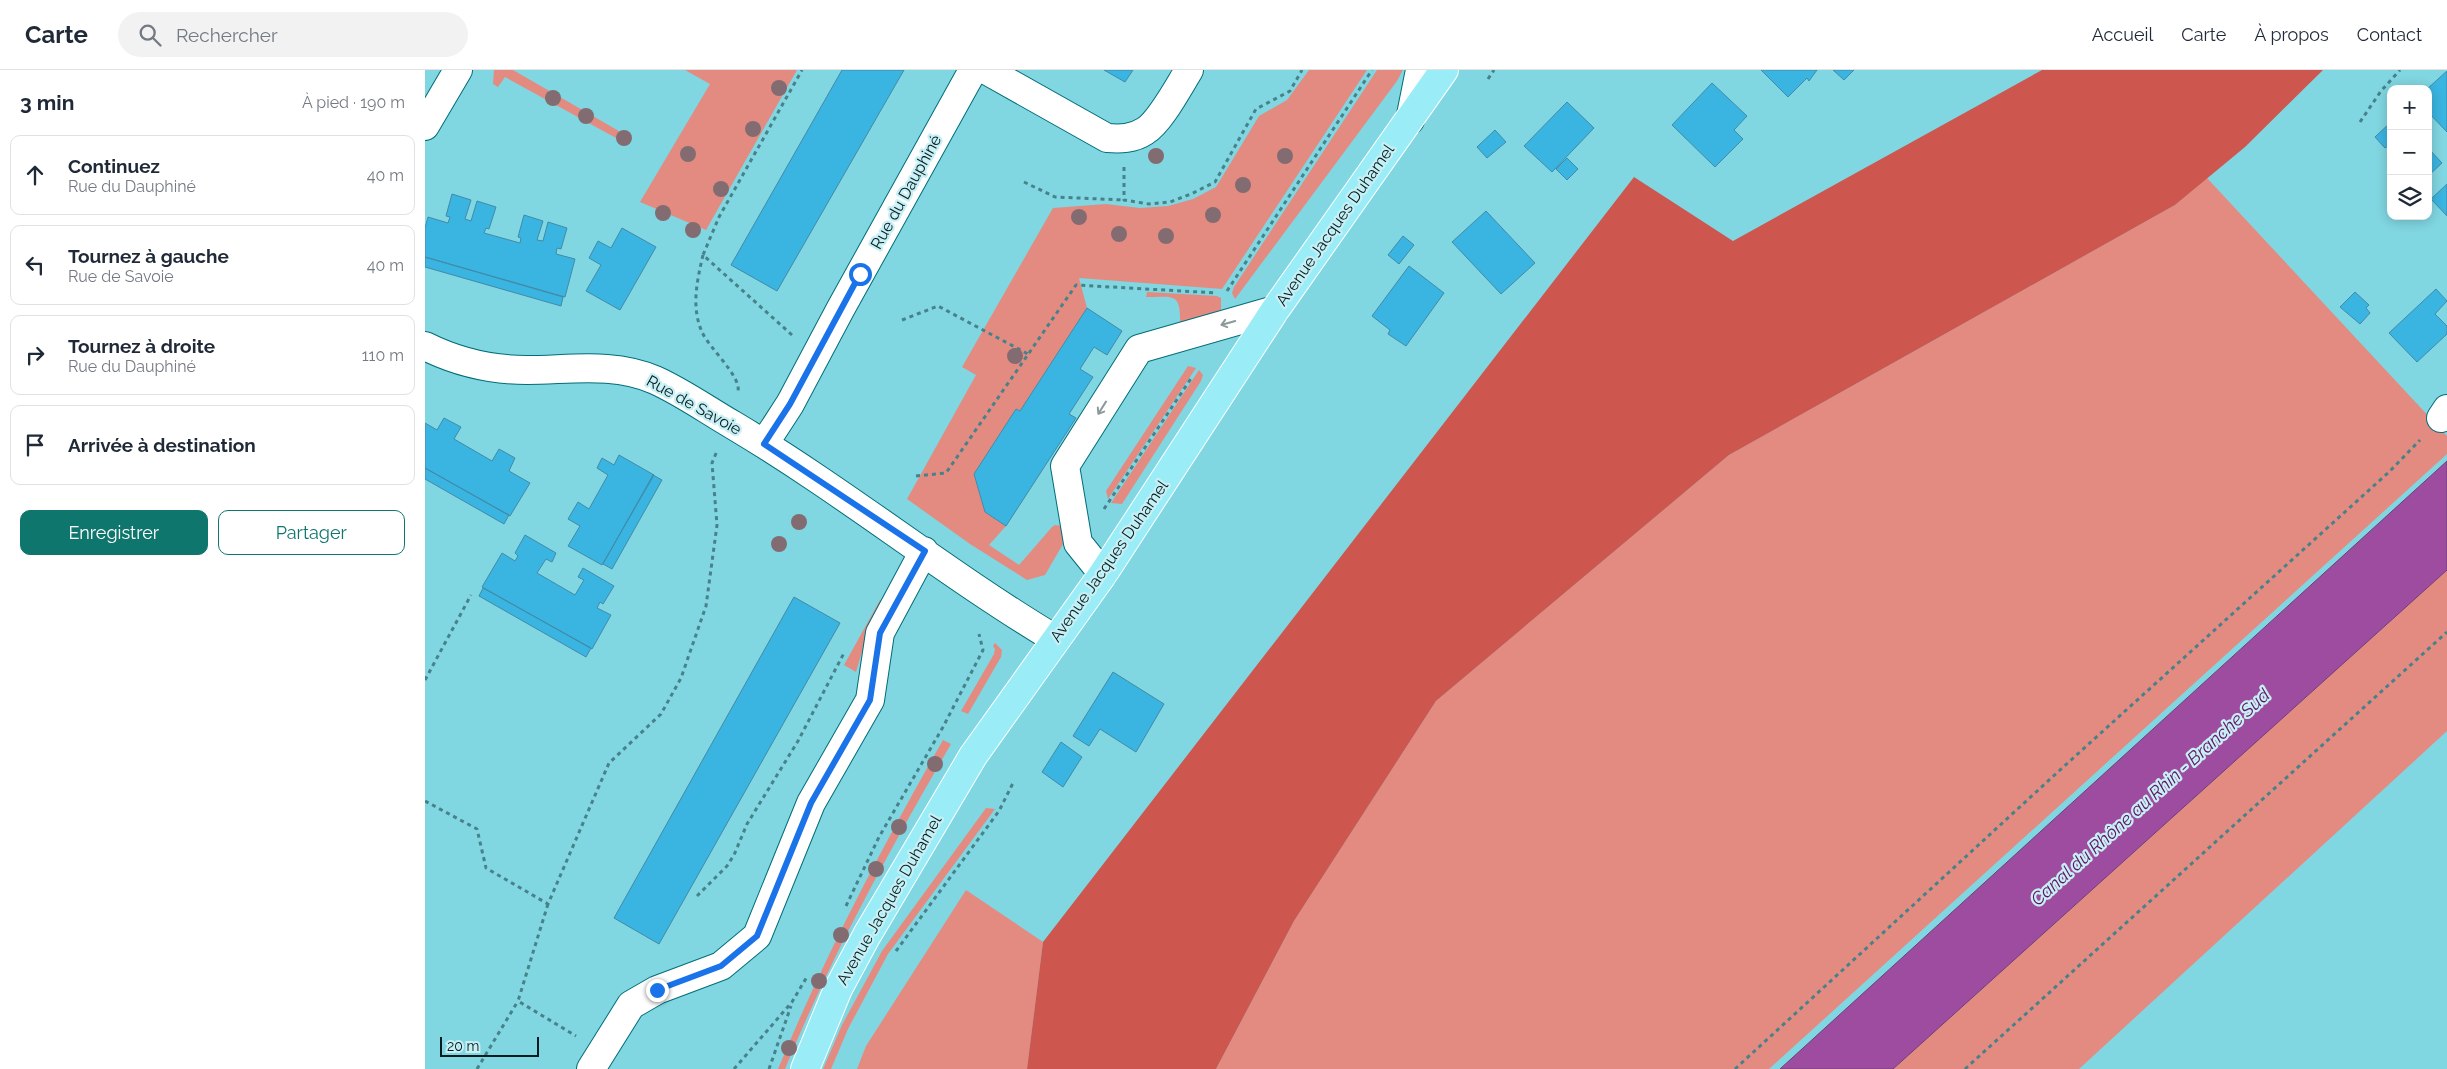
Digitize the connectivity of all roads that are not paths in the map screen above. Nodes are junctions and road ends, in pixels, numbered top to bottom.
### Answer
1 (458, 70) edge
2 (973, 70) edge
3 (986, 70) edge
4 (1189, 70) edge
5 (1420, 70) edge
6 (1444, 70) edge
7 (1409, 120) junction
8 (425, 126) edge
9 (1275, 310) junction
10 (425, 346) edge
11 (764, 444) junction
12 (925, 551) junction
13 (1103, 574) junction
14 (1055, 639) junction
15 (596, 1060) edge
16 (805, 1069) edge

1 - 8 street
2 - 11 street, Rue du Dauphiné
3 - 4 street
5 - 7 street
6 - 7 main road, Avenue Jacques Duhamel
7 - 9 main road, Avenue Jacques Duhamel
9 - 13 main road, Avenue Jacques Duhamel
9 -> 13 street
10 - 11 street, Rue de Savoie
11 - 12 street, Rue de Savoie
12 - 14 street, Rue de Savoie
12 - 15 street
13 - 14 main road, Avenue Jacques Duhamel
14 - 16 main road, Avenue Jacques Duhamel

